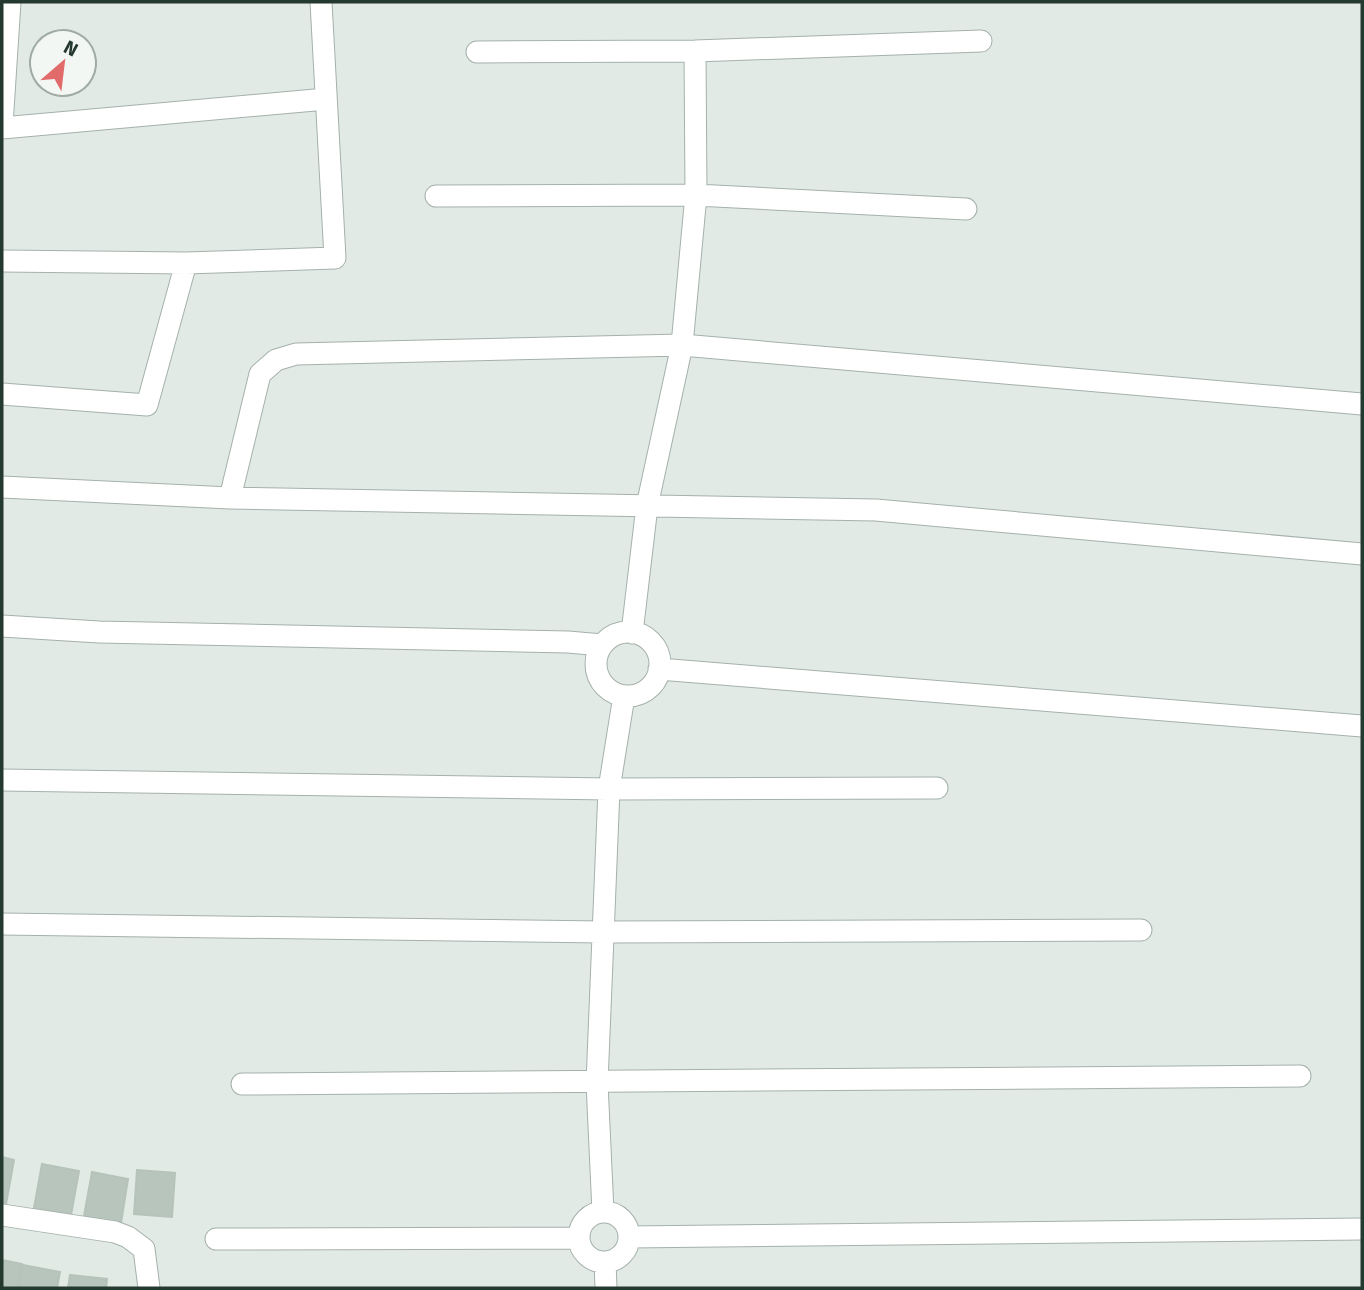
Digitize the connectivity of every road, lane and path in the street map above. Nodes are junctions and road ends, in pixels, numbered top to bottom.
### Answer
1 (10, 2) edge
2 (321, 2) edge
3 (981, 41) dead end
4 (695, 51) junction
5 (477, 52) dead end
6 (326, 99) junction
7 (2, 127) edge
8 (436, 195) dead end
9 (696, 195) junction
10 (966, 209) dead end
11 (2, 261) edge
12 (186, 263) junction
13 (682, 345) junction
14 (2, 394) edge
15 (1362, 404) edge
16 (2, 488) edge
17 (230, 498) junction
18 (647, 506) junction
19 (1362, 554) edge
20 (2, 626) edge
21 (632, 633) junction
22 (602, 645) junction
23 (659, 669) junction
24 (624, 696) junction
25 (1362, 726) edge
26 (2, 780) edge
27 (937, 788) dead end
28 (609, 789) junction
29 (2, 924) edge
30 (1141, 930) dead end
31 (603, 932) junction
32 (1300, 1076) dead end
33 (597, 1083) junction
34 (242, 1084) dead end
35 (603, 1212) junction
36 (2, 1215) edge
37 (1362, 1228) edge
38 (629, 1237) junction
39 (579, 1238) junction
40 (216, 1239) dead end
41 (605, 1262) junction
42 (149, 1288) edge
43 (606, 1288) edge

1 - 7 street
2 - 6 street
3 - 4 street
4 - 5 street
4 - 9 street
6 - 7 street
6 - 12 street
8 - 9 street
9 - 10 street
9 - 13 street
11 - 12 street
12 - 14 street
13 - 15 street
13 - 17 street
13 - 18 street
16 - 17 street
17 - 18 street
18 - 19 street
18 - 21 street
20 - 22 street
21 - 22 street
21 - 23 street
22 - 24 street
23 - 24 street
23 - 25 street
24 - 28 street
26 - 28 street
27 - 28 street
28 - 31 street
29 - 31 street
30 - 31 street
31 - 33 street
32 - 33 street
33 - 34 street
33 - 35 street
35 - 38 street
35 - 39 street
36 - 42 street
37 - 38 street
38 - 41 street
39 - 40 street
39 - 41 street
41 - 43 street

